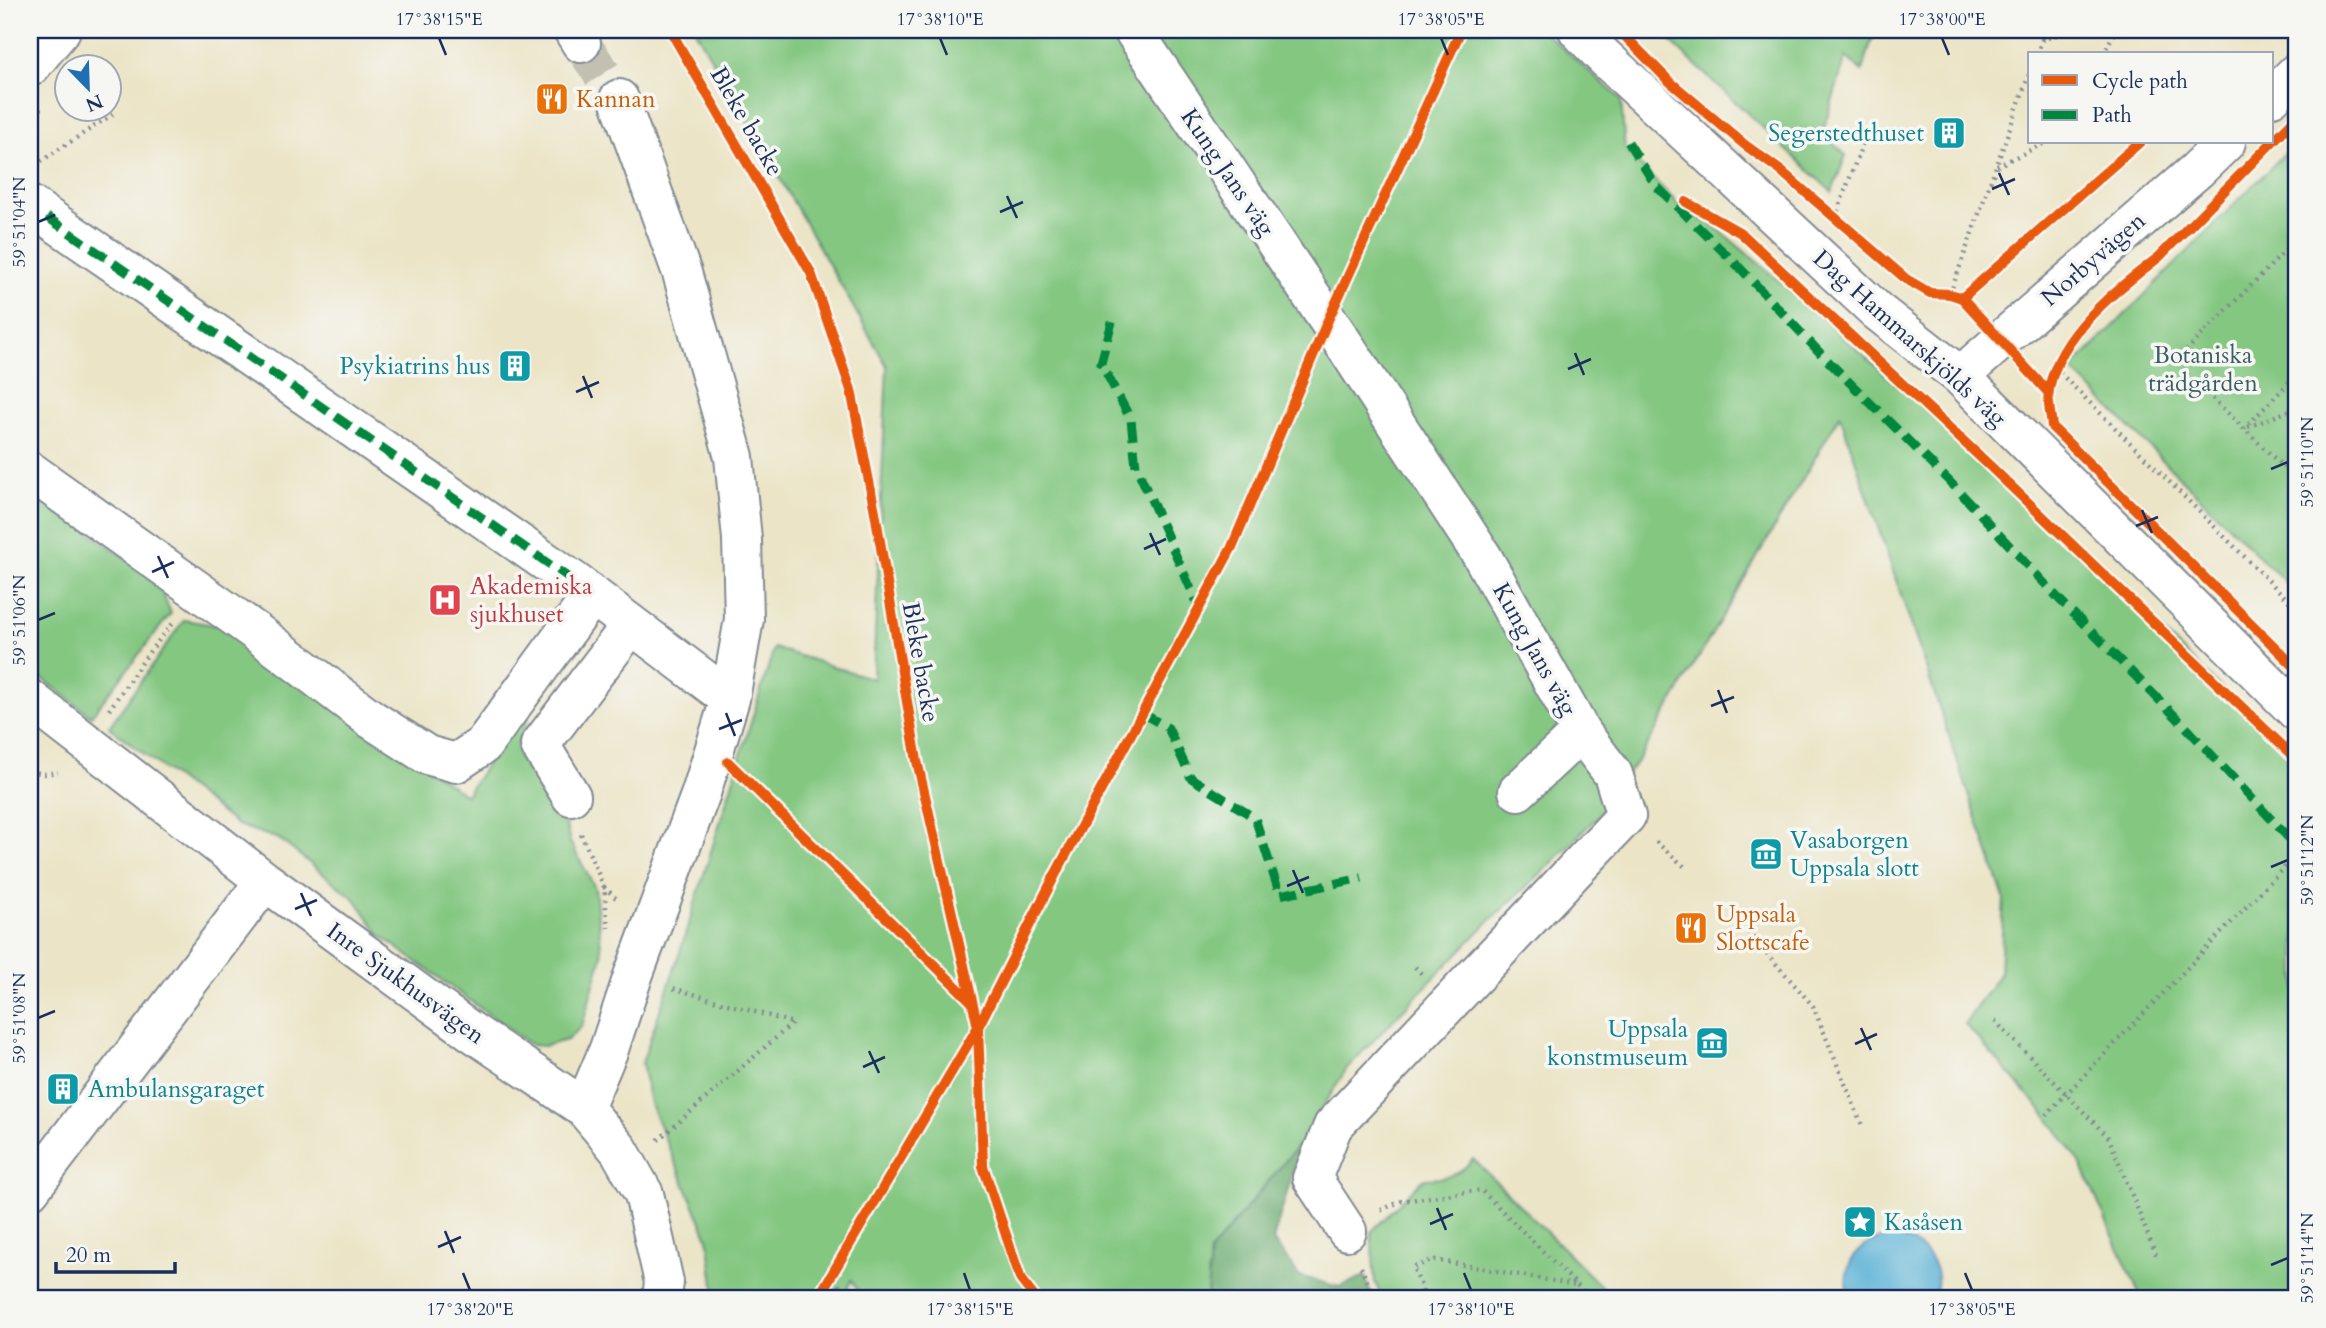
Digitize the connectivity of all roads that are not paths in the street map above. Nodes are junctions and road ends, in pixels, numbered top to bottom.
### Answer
1 (61, 30) edge
2 (1133, 30) edge
3 (1578, 30) edge
4 (30, 67) edge
5 (2296, 73) edge
6 (2274, 95) edge
7 (619, 99) tunnel mouth
8 (2224, 144) edge
9 (35, 221) edge
10 (1960, 376) junction
11 (30, 471) edge
12 (584, 589) junction
13 (631, 625) junction
14 (30, 699) edge
15 (730, 699) junction
16 (2296, 710) edge
17 (1581, 732) junction
18 (1518, 791) dead end
19 (575, 811) road end
20 (265, 881) junction
21 (584, 1108) junction
22 (30, 1190) edge
23 (1347, 1231) dead end
24 (662, 1298) edge

1 - 4 street
2 - 17 street, Kung Jans väg
3 - 10 street, Dag Hammarskjölds väg
5 - 6 street
7 - 15 street
8 - 10 street, Norbyvägen
9 - 12 street
10 - 16 street, Dag Hammarskjölds väg
11 - 12 street
12 - 13 street
13 - 15 street
13 - 19 street
14 - 20 street, Inre Sjukhusvägen
15 - 21 street
17 - 18 street
17 - 23 street, Kung Jans väg
20 - 21 street, Inre Sjukhusvägen
20 - 22 street
21 - 24 street, Inre Sjukhusvägen

